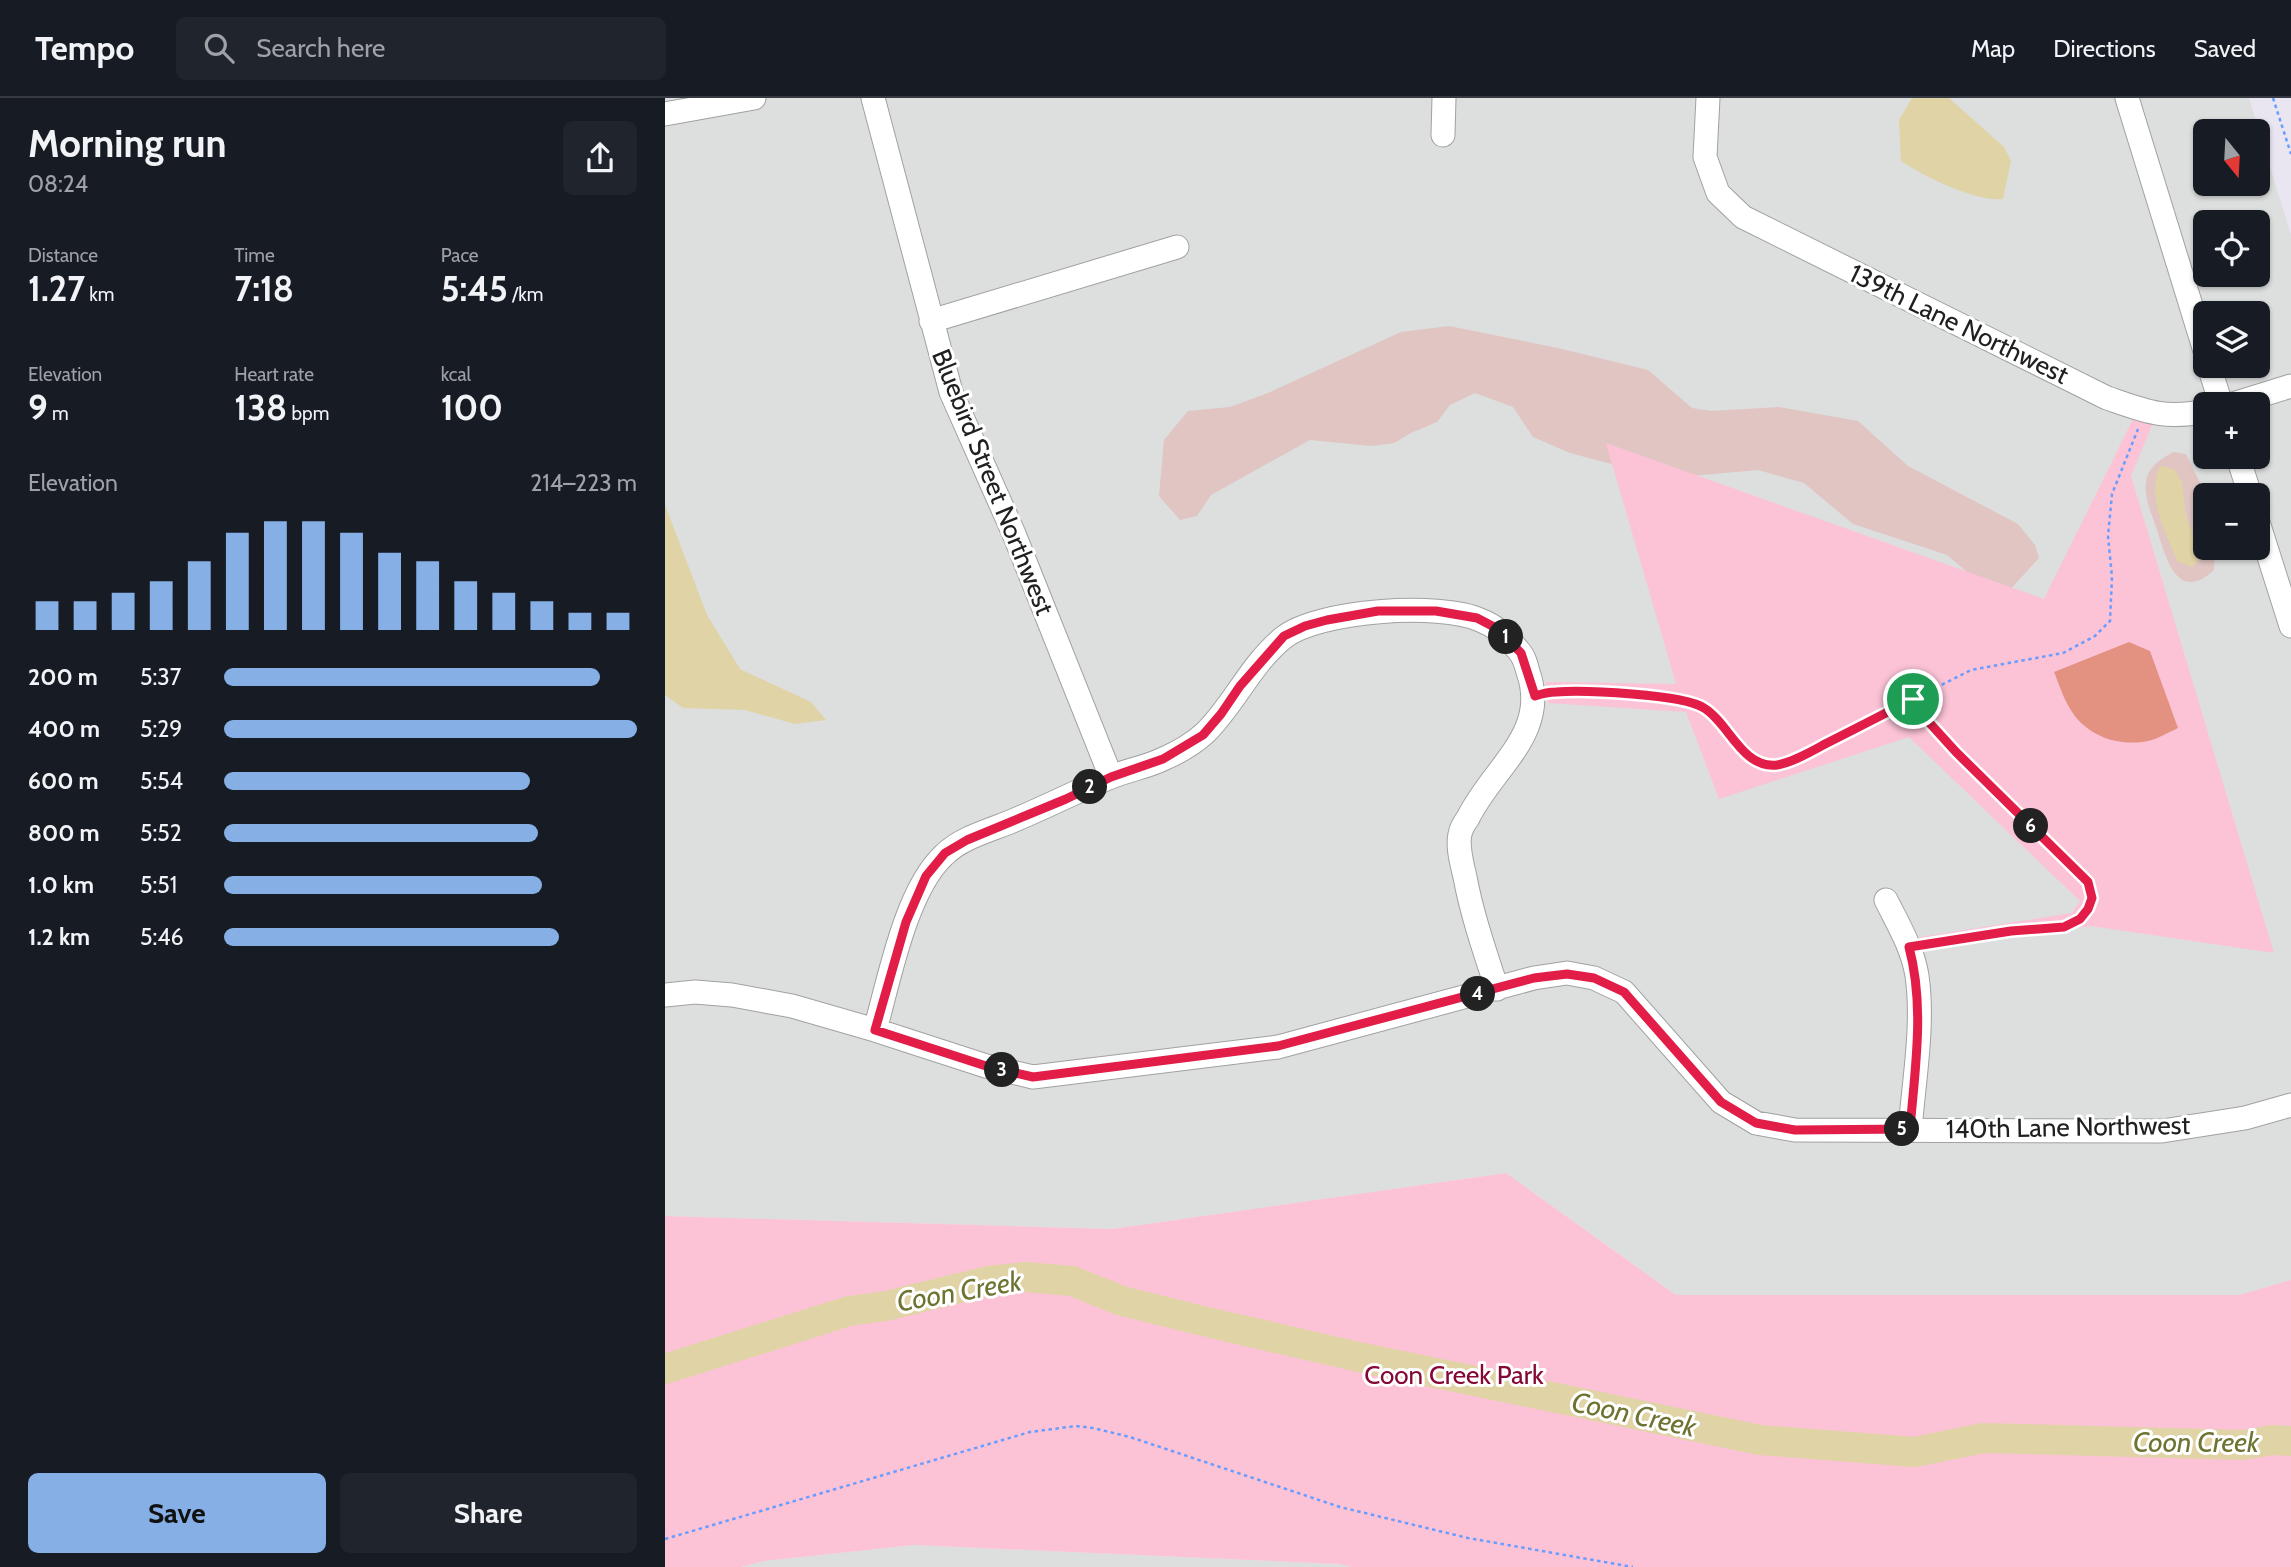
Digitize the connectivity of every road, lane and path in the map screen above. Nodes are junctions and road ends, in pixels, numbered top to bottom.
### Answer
1 (754, 98) edge
2 (873, 98) edge
3 (1444, 98) edge
4 (1708, 98) edge
5 (2127, 98) edge
6 (2273, 98) edge
7 (665, 114) edge
8 (1443, 135) dead end
9 (2291, 154) edge
10 (1177, 247) dead end
11 (2193, 312) edge
12 (932, 321) junction
13 (2291, 386) edge
14 (2270, 393) edge
15 (2193, 413) edge
16 (2139, 428) dead end
17 (2270, 560) edge
18 (2291, 626) edge
19 (1533, 688) junction
20 (1913, 699) junction
21 (1111, 777) junction
22 (1886, 900) dead end
23 (1909, 947) junction
24 (1497, 989) junction
25 (665, 995) edge
26 (875, 1030) junction
27 (2291, 1105) edge
28 (1910, 1129) junction
29 (665, 1539) edge
30 (1633, 1567) edge

1 - 7 street
2 - 12 street, Bluebird Street Northwest
3 - 8 street
4 - 15 street, 139th Lane Northwest
5 - 11 street
6 - 9 path
10 - 12 street
12 - 21 street, Bluebird Street Northwest
13 - 14 street
16 - 20 path
17 - 18 street
19 - 20 path
19 - 21 street
19 - 24 street
20 - 23 path
21 - 26 street
22 - 23 street
23 - 28 street
24 - 26 street, 140th Lane Northwest
24 - 28 street, 140th Lane Northwest
25 - 26 street, 140th Lane Northwest
27 - 28 street, 140th Lane Northwest
29 - 30 path

